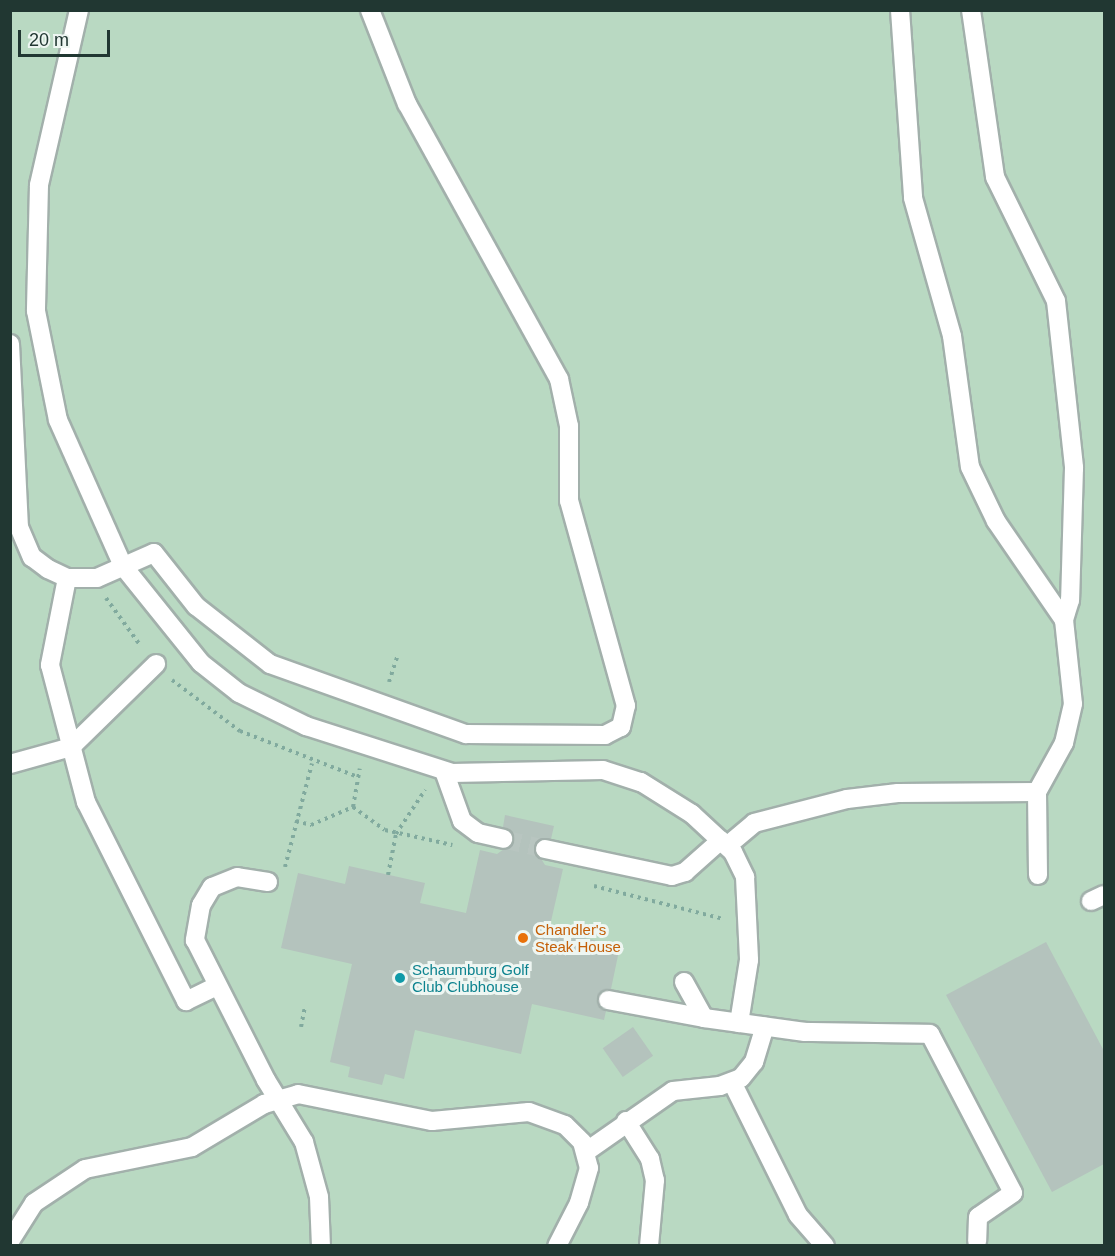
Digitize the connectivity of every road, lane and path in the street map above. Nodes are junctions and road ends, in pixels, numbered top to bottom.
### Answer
1 (79, 10) edge
2 (370, 10) edge
3 (900, 10) edge
4 (970, 10) edge
5 (10, 344) edge
6 (123, 566) junction
7 (67, 578) junction
8 (1064, 620) junction
9 (156, 664) dead end
10 (71, 747) junction
11 (312, 763) dead end
12 (10, 764) edge
13 (444, 771) junction
14 (358, 777) dead end
15 (1037, 792) junction
16 (353, 807) junction
17 (296, 821) junction
18 (396, 834) junction
19 (503, 839) tunnel mouth
20 (724, 843) junction
21 (455, 846) dead end
22 (545, 849) tunnel mouth
23 (284, 870) dead end
24 (388, 875) dead end
25 (1038, 875) dead end
26 (268, 882) dead end
27 (588, 883) dead end
28 (749, 924) junction
29 (684, 982) dead end
30 (217, 986) junction
31 (608, 1000) dead end
32 (304, 1007) dead end
33 (704, 1018) junction
34 (739, 1023) junction
35 (301, 1027) dead end
36 (765, 1027) junction
37 (732, 1083) junction
38 (278, 1098) junction
39 (626, 1121) junction
40 (587, 1151) junction
41 (10, 1241) edge
42 (976, 1244) edge
43 (321, 1245) edge
44 (557, 1245) edge
45 (649, 1245) edge
46 (825, 1245) edge

1 - 6 lane
2 - 6 lane
3 - 8 lane
4 - 8 lane
5 - 7 lane
6 - 7 lane
6 - 13 lane
7 - 10 lane
8 - 15 lane
9 - 10 lane
10 - 12 lane
10 - 30 lane
11 - 17 path
13 - 18 path
13 - 19 lane
13 - 20 lane
14 - 16 path
15 - 20 lane
15 - 25 lane
16 - 17 path
16 - 18 path
17 - 23 path
18 - 21 path
18 - 24 path
20 - 22 lane
20 - 28 lane
26 - 30 lane
27 - 28 path
28 - 34 lane
29 - 33 lane
30 - 38 lane
31 - 33 lane
32 - 35 path
33 - 34 lane
34 - 36 lane
36 - 37 lane
36 - 42 lane
37 - 39 lane
37 - 46 lane
38 - 40 lane
38 - 41 lane
38 - 43 lane
39 - 40 lane
39 - 45 lane
40 - 44 lane

